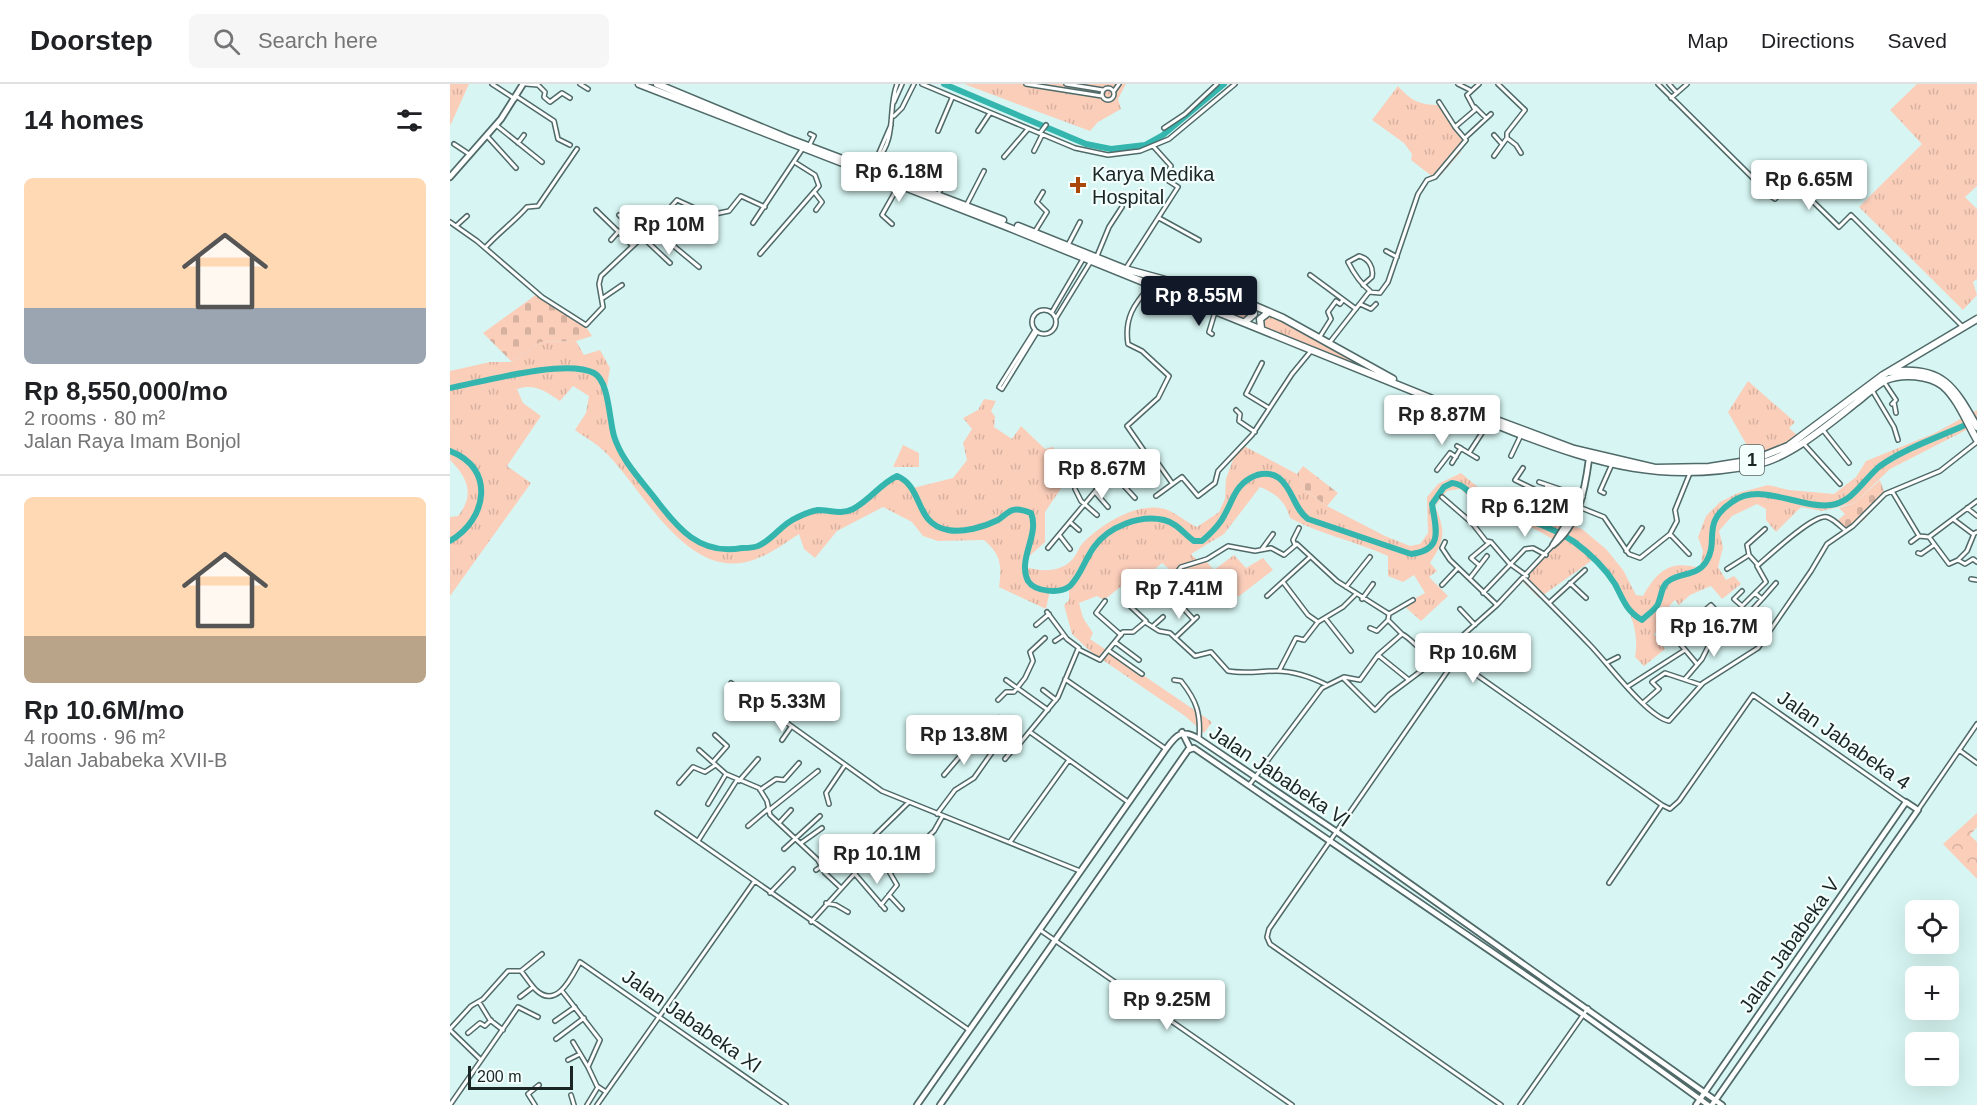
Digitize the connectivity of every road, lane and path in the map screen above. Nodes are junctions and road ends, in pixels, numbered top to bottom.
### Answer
1 (492, 84) edge
2 (525, 84) edge
3 (639, 84) edge
4 (657, 84) edge
5 (897, 84) edge
6 (902, 84) edge
7 (914, 84) edge
8 (922, 84) edge
9 (1026, 84) edge
10 (1066, 84) edge
11 (1119, 84) edge
12 (1217, 84) edge
13 (1235, 84) edge
14 (1458, 84) edge
15 (1479, 84) edge
16 (1498, 84) edge
17 (1658, 84) edge
18 (1669, 84) edge
19 (1687, 84) edge
20 (579, 85) edge
21 (1111, 86) edge
22 (588, 89) dead end
23 (1102, 90) junction
24 (1470, 90) junction
25 (1114, 91) junction
26 (1677, 93) junction
27 (1102, 96) junction
28 (516, 98) junction
29 (570, 98) dead end
30 (952, 98) junction
31 (1671, 98) junction
32 (1439, 102) dead end
33 (893, 104) junction
34 (1475, 108) junction
35 (990, 113) junction
36 (1491, 114) dead end
37 (894, 116) junction
38 (1486, 118) junction
39 (496, 125) junction
40 (1045, 126) dead end
41 (1455, 127) junction
42 (1164, 128) dead end
43 (1028, 129) junction
44 (938, 131) dead end
45 (978, 131) dead end
46 (810, 134) dead end
47 (1041, 134) junction
48 (487, 135) junction
49 (524, 135) dead end
50 (1494, 135) dead end
51 (1466, 138) junction
52 (1507, 138) junction
53 (454, 144) dead end
54 (520, 144) junction
55 (1502, 144) junction
56 (570, 145) dead end
57 (1153, 146) junction
58 (806, 147) junction
59 (577, 149) dead end
60 (1034, 151) dead end
61 (517, 152) dead end
62 (1521, 153) dead end
63 (470, 154) junction
64 (1494, 156) dead end
65 (1004, 157) dead end
66 (542, 162) dead end
67 (796, 163) junction
68 (516, 168) dead end
69 (872, 169) junction
70 (984, 171) dead end
71 (451, 174) edge
72 (949, 177) dead end
73 (899, 184) junction
74 (814, 192) junction
75 (1043, 192) dead end
76 (938, 194) junction
77 (966, 206) junction
78 (765, 207) junction
79 (1122, 207) dead end
80 (596, 210) dead end
81 (816, 210) dead end
82 (620, 215) dead end
83 (467, 216) dead end
84 (1159, 218) junction
85 (450, 222) edge
86 (1080, 222) dead end
87 (753, 223) dead end
88 (892, 224) dead end
89 (1010, 225) junction
90 (456, 226) junction
91 (652, 228) junction
92 (619, 231) junction
93 (1034, 233) junction
94 (644, 236) junction
95 (611, 240) dead end
96 (1199, 240) dead end
97 (633, 246) junction
98 (1068, 246) junction
99 (485, 248) junction
100 (1386, 251) dead end
101 (760, 254) dead end
102 (1397, 257) junction
103 (1084, 258) junction
104 (1093, 259) junction
105 (670, 263) dead end
106 (699, 267) dead end
107 (1125, 269) junction
108 (1075, 273) junction
109 (1310, 275) dead end
110 (1081, 277) junction
111 (622, 285) dead end
112 (1151, 285) junction
113 (1363, 285) junction
114 (1370, 291) junction
115 (603, 298) junction
116 (1343, 300) junction
117 (1252, 304) junction
118 (1360, 304) junction
119 (1376, 304) dead end
120 (1356, 309) junction
121 (1216, 310) junction
122 (1052, 312) junction
123 (1269, 312) junction
124 (1056, 318) junction
125 (1977, 319) edge
126 (1243, 322) junction
127 (1962, 327) junction
128 (1261, 328) junction
129 (1036, 331) junction
130 (1212, 334) dead end
131 (1319, 338) junction
132 (1329, 343) junction
133 (1313, 349) junction
134 (1913, 358) junction
135 (1262, 363) dead end
136 (1917, 371) junction
137 (1887, 378) junction
138 (1872, 390) junction
139 (1957, 399) junction
140 (1457, 407) junction
141 (1269, 408) junction
142 (1236, 410) dead end
143 (1896, 413) dead end
144 (1489, 422) junction
145 (1821, 428) junction
146 (1975, 429) edge
147 (1255, 432) junction
148 (1521, 435) junction
149 (1898, 440) dead end
150 (1977, 441) edge
151 (1802, 442) junction
152 (1457, 446) dead end
153 (1461, 448) junction
154 (1469, 453) junction
155 (1511, 456) dead end
156 (1456, 457) junction
157 (1477, 458) dead end
158 (1589, 459) junction
159 (1069, 460) dead end
160 (1156, 462) dead end
161 (1452, 463) dead end
162 (1849, 463) dead end
163 (1612, 464) junction
164 (1130, 465) junction
165 (1148, 466) dead end
166 (1523, 468) dead end
167 (1077, 469) junction
168 (1437, 470) dead end
169 (1690, 473) junction
170 (1114, 475) junction
171 (1084, 476) junction
172 (1140, 476) junction
173 (1104, 482) junction
174 (1539, 482) dead end
175 (1070, 483) dead end
176 (1147, 483) dead end
177 (1173, 483) junction
178 (1840, 484) dead end
179 (1547, 485) junction
180 (1075, 489) dead end
181 (1096, 490) junction
182 (1892, 491) junction
183 (1604, 493) dead end
184 (1544, 494) junction
185 (1156, 496) dead end
186 (1442, 497) dead end
187 (1583, 497) junction
188 (1135, 498) dead end
189 (1977, 501) edge
190 (1085, 504) junction
191 (1108, 507) dead end
192 (1579, 507) junction
193 (1967, 508) junction
194 (1539, 512) dead end
195 (1097, 515) dead end
196 (1977, 516) edge
197 (1953, 519) junction
198 (1070, 522) junction
199 (1299, 528) dead end
200 (1642, 528) dead end
201 (1765, 529) dead end
202 (1079, 530) dead end
203 (1846, 531) junction
204 (1976, 533) edge
205 (1274, 534) dead end
206 (1670, 534) junction
207 (1060, 536) junction
208 (1919, 536) junction
209 (1929, 537) junction
210 (1445, 542) dead end
211 (1490, 542) junction
212 (1911, 542) dead end
213 (1554, 544) joint
214 (1934, 544) junction
215 (1295, 545) junction
216 (1048, 548) dead end
217 (1070, 549) dead end
218 (1261, 550) junction
219 (1626, 550) junction
220 (1918, 553) dead end
221 (1689, 554) dead end
222 (1546, 555) junction
223 (1749, 555) junction
224 (1370, 556) dead end
225 (1487, 556) dead end
226 (1310, 557) junction
227 (1958, 560) junction
228 (1977, 562) edge
229 (1511, 564) junction
230 (1758, 565) junction
231 (1479, 566) junction
232 (1458, 568) junction
233 (1727, 569) dead end
234 (1585, 570) dead end
235 (1525, 577) junction
236 (1470, 578) junction
237 (1160, 579) dead end
238 (1971, 579) dead end
239 (1977, 580) edge
240 (1282, 582) junction
241 (1570, 583) junction
242 (1373, 584) dead end
243 (1776, 584) dead end
244 (1442, 585) dead end
245 (1346, 587) junction
246 (1742, 591) dead end
247 (1755, 592) junction
248 (1483, 593) junction
249 (1356, 594) junction
250 (1267, 596) dead end
251 (1362, 598) junction
252 (1586, 598) dead end
253 (1762, 599) junction
254 (1413, 600) dead end
255 (1105, 601) dead end
256 (1549, 603) junction
257 (1497, 605) junction
258 (1742, 606) junction
259 (1460, 609) dead end
260 (1751, 611) dead end
261 (1389, 614) junction
262 (1163, 617) dead end
263 (1325, 618) junction
264 (1388, 620) junction
265 (1146, 621) junction
266 (1318, 622) junction
267 (1036, 625) dead end
268 (1730, 625) junction
269 (1153, 626) junction
270 (1476, 626) junction
271 (1370, 628) dead end
272 (1121, 634) junction
273 (1402, 634) junction
274 (1064, 635) junction
275 (1045, 638) dead end
276 (1175, 638) junction
277 (1055, 641) dead end
278 (1114, 642) junction
279 (1079, 648) junction
280 (1685, 650) junction
281 (1108, 651) junction
282 (1351, 651) dead end
283 (1444, 652) junction
284 (1378, 655) junction
285 (1436, 656) junction
286 (1618, 657) dead end
287 (1139, 660) dead end
288 (1606, 663) junction
289 (1697, 664) junction
290 (1452, 667) junction
291 (1279, 671) junction
292 (1142, 674) dead end
293 (1342, 678) junction
294 (1065, 679) junction
295 (1685, 679) junction
296 (1006, 680) dead end
297 (1174, 680) dead end
298 (1409, 680) junction
299 (730, 684) dead end
300 (1327, 685) junction
301 (1701, 685) junction
302 (1627, 687) junction
303 (1018, 688) junction
304 (1042, 690) dead end
305 (998, 700) dead end
306 (1056, 700) junction
307 (1643, 703) junction
308 (1048, 710) junction
309 (999, 718) dead end
310 (966, 721) dead end
311 (1977, 724) edge
312 (990, 726) junction
313 (791, 727) junction
314 (1030, 732) junction
315 (1182, 732) junction
316 (980, 733) junction
317 (715, 735) dead end
318 (1199, 739) junction
319 (782, 740) dead end
320 (1002, 740) junction
321 (1014, 748) junction
322 (1190, 748) junction
323 (699, 750) dead end
324 (1166, 750) junction
325 (1959, 750) junction
326 (758, 759) dead end
327 (1005, 759) dead end
328 (1069, 760) junction
329 (1977, 763) edge
330 (714, 764) junction
331 (799, 764) dead end
332 (845, 765) junction
333 (818, 771) dead end
334 (726, 774) junction
335 (944, 775) dead end
336 (1255, 777) junction
337 (738, 780) junction
338 (679, 783) dead end
339 (1250, 784) junction
340 (760, 790) junction
341 (909, 802) junction
342 (1128, 802) junction
343 (1906, 802) junction
344 (708, 804) dead end
345 (830, 804) dead end
346 (1662, 805) junction
347 (768, 810) junction
348 (791, 810) dead end
349 (1918, 810) junction
350 (657, 813) dead end
351 (937, 814) junction
352 (820, 816) dead end
353 (943, 816) junction
354 (779, 822) junction
355 (748, 826) dead end
356 (822, 828) dead end
357 (1337, 832) junction
358 (794, 837) junction
359 (1331, 840) junction
360 (698, 841) junction
361 (1010, 842) junction
362 (801, 843) junction
363 (784, 849) dead end
364 (822, 866) junction
365 (793, 869) dead end
366 (816, 870) dead end
367 (1080, 871) junction
368 (854, 874) junction
369 (754, 882) junction
370 (1609, 883) dead end
371 (840, 887) junction
372 (770, 893) junction
373 (889, 895) junction
374 (826, 903) junction
375 (881, 905) junction
376 (885, 909) dead end
377 (902, 909) dead end
378 (848, 912) dead end
379 (1824, 920) junction
380 (811, 922) junction
381 (1836, 928) junction
382 (1042, 930) junction
383 (1055, 940) junction
384 (542, 954) dead end
385 (521, 971) junction
386 (533, 987) junction
387 (562, 991) junction
388 (520, 997) dead end
389 (479, 1002) junction
390 (575, 1007) junction
391 (1588, 1008) junction
392 (1584, 1015) junction
393 (538, 1017) dead end
394 (659, 1017) junction
395 (584, 1018) junction
396 (491, 1020) junction
397 (555, 1021) dead end
398 (450, 1030) edge
399 (502, 1030) junction
400 (969, 1030) junction
401 (468, 1034) dead end
402 (556, 1039) dead end
403 (573, 1042) dead end
404 (580, 1054) junction
405 (568, 1060) dead end
406 (481, 1061) junction
407 (588, 1067) junction
408 (539, 1085) dead end
409 (598, 1087) junction
410 (606, 1092) junction
411 (1705, 1092) junction
412 (571, 1095) dead end
413 (1700, 1099) junction
414 (1715, 1100) junction
415 (450, 1105) edge
416 (534, 1105) edge
417 (574, 1105) edge
418 (587, 1105) edge
419 (597, 1105) edge
420 (786, 1105) edge
421 (917, 1105) edge
422 (940, 1105) edge
423 (1292, 1105) edge
424 (1501, 1105) edge
425 (1520, 1105) edge
426 (1696, 1105) edge
427 (1710, 1105) edge
428 (1722, 1105) edge

1 - 28 street
2 - 28 street
2 - 29 street
3 - 58 highway, 1
4 - 58 highway, 1
5 - 33 street
6 - 33 street
7 - 37 street
8 - 30 street
9 - 27 street
10 - 23 street
11 - 25 street
12 - 42 street
13 - 57 street
14 - 24 street
15 - 24 street
16 - 52 street
17 - 31 street
18 - 26 street
19 - 26 street
20 - 22 street
21 - 23 street
21 - 25 street
23 - 27 street
24 - 34 street
25 - 27 street
26 - 31 street
28 - 39 street
28 - 56 street
30 - 35 street
30 - 44 street
31 - 127 street
32 - 41 street
33 - 37 street
34 - 38 street
34 - 41 street
35 - 43 street
35 - 45 street
36 - 38 street
37 - 69 street
38 - 51 street
39 - 48 street
39 - 54 street
40 - 47 street
41 - 51 street
43 - 47 street
43 - 65 street
46 - 58 street
47 - 57 street
47 - 60 street
48 - 63 street
48 - 68 street
49 - 54 street
50 - 55 street
51 - 102 street
52 - 55 street
52 - 62 street
53 - 63 street
54 - 61 street
54 - 66 street
55 - 64 street
57 - 84 street
58 - 67 street
58 - 69 highway, 1
58 - 73 highway, 1
59 - 99 street
63 - 71 street
67 - 74 street
67 - 78 street
69 - 76 highway, 1
70 - 77 street
72 - 76 street
73 - 88 street
73 - 89 highway, 1
74 - 81 street
74 - 101 street
75 - 93 street
76 - 77 highway, 1
77 - 89 highway, 1
78 - 87 street
78 - 91 street
79 - 104 street
80 - 92 street
82 - 94 street
83 - 90 street
84 - 96 street
84 - 107 street
85 - 90 street
86 - 98 street
89 - 93 highway, 1
89 - 103 highway, 1
90 - 99 street
91 - 94 street
91 - 106 street
92 - 95 street
92 - 97 street
93 - 98 highway, 1
94 - 97 street
94 - 105 street
97 - 115 street
98 - 104 highway, 1
99 - 115 street
100 - 102 street
102 - 114 street
103 - 104 highway, 1
103 - 108 street
104 - 107 highway, 1
104 - 110 street
104 - 112 highway, 1
107 - 117 highway, 1
108 - 110 street
108 - 122 street
109 - 116 street
110 - 124 street
111 - 115 street
112 - 121 highway, 1
112 - 164 street
113 - 113 street
113 - 114 street
114 - 118 street
116 - 120 street
116 - 131 street
117 - 123 highway, 1
117 - 126 highway
118 - 119 street
118 - 120 street
120 - 132 street
121 - 126 highway, 1
121 - 130 street
122 - 124 street
122 - 129 street
123 - 128 highway
123 - 131 highway, 1
124 - 129 street
125 - 127 highway, 1
126 - 128 highway, 1
127 - 134 highway, 1
128 - 133 highway, 1
129 - 129 street
131 - 132 highway, 1
132 - 140 highway, 1
133 - 140 highway, 1
133 - 141 street
134 - 136 highway
134 - 137 highway, 1
135 - 141 street
136 - 137 highway
136 - 139 highway
137 - 138 highway, 1
137 - 139 highway
137 - 140 highway, 1
137 - 143 street
138 - 145 highway, 1
138 - 149 street
139 - 146 highway
140 - 144 highway, 1
141 - 147 street
142 - 147 street
144 - 148 highway, 1
144 - 154 street
145 - 151 highway, 1
145 - 162 street
146 - 150 highway
147 - 177 street
148 - 155 street
148 - 158 highway, 1
150 - 182 street
151 - 169 highway, 1
151 - 178 street
152 - 153 street
153 - 154 street
153 - 156 street
154 - 157 street
156 - 161 street
156 - 168 street
158 - 163 highway, 1
158 - 187 street
159 - 167 street
160 - 177 street
163 - 169 highway, 1
163 - 183 street
164 - 170 street
164 - 172 street
165 - 172 street
166 - 184 street
167 - 171 street
167 - 175 street
169 - 206 street
170 - 173 street
170 - 188 street
171 - 173 street
171 - 181 street
172 - 176 street
173 - 181 street
174 - 179 street
177 - 185 street
179 - 184 street
179 - 187 street
180 - 190 street
181 - 190 street
181 - 191 street
182 - 203 street
182 - 208 street
184 - 194 street
186 - 211 street
187 - 192 street
189 - 193 street
190 - 195 street
190 - 198 street
192 - 213 street
192 - 219 street
193 - 196 street
193 - 197 street
197 - 204 street
197 - 209 street
198 - 202 street
198 - 207 street
199 - 215 street
200 - 219 street
201 - 223 street
203 - 230 street
203 - 301 street
204 - 227 street
205 - 218 street
206 - 219 street
206 - 221 street
207 - 216 street
207 - 217 street
208 - 209 street
208 - 212 street
209 - 214 street
210 - 232 street
211 - 229 street
211 - 231 street
213 - 222 street
214 - 220 street
214 - 227 street
215 - 218 street
215 - 226 street
218 - 276 street
222 - 229 street
222 - 235 street
223 - 230 street
223 - 233 street
224 - 245 street
225 - 231 street
226 - 240 street
226 - 245 street
227 - 228 street
229 - 235 street
229 - 248 street
230 - 247 street
231 - 236 street
232 - 236 street
232 - 244 street
234 - 241 street
235 - 256 street
235 - 257 street
236 - 248 street
237 - 265 street
238 - 239 street
240 - 250 street
240 - 266 street
241 - 252 street
241 - 256 street
242 - 251 street
243 - 253 street
245 - 249 street
246 - 258 street
247 - 253 street
247 - 258 street
248 - 257 street
249 - 251 street
249 - 263 street
251 - 261 street
253 - 260 street
254 - 261 street
255 - 272 street
256 - 288 street
257 - 270 street
258 - 268 street
259 - 270 street
261 - 264 street
262 - 269 street
263 - 266 street
263 - 282 street
264 - 271 street
264 - 273 street
265 - 269 street
265 - 272 street
266 - 291 street
267 - 274 street
268 - 280 street
268 - 289 street
269 - 276 street
270 - 283 street
272 - 278 street
273 - 284 street
273 - 285 street
274 - 277 street
274 - 279 street
275 - 303 street
276 - 291 street
278 - 281 street
278 - 287 street
279 - 281 street
279 - 294 street
280 - 289 street
280 - 302 street
281 - 292 street
283 - 285 street
283 - 290 street
284 - 293 street
284 - 298 street
285 - 298 street
286 - 288 street
288 - 302 street
289 - 295 street
290 - 346 street
290 - 357 street
291 - 300 street
293 - 298 street
293 - 300 street
294 - 306 street
294 - 324 street
295 - 301 street
295 - 307 street
296 - 303 street
297 - 318 street
299 - 313 street
300 - 336 street
301 - 307 street
302 - 307 street
303 - 305 street
303 - 308 street
304 - 306 street
306 - 308 street
308 - 314 street
309 - 312 street
310 - 316 street
311 - 325 street
312 - 316 street
312 - 320 street
313 - 319 street
313 - 332 street
314 - 321 street
314 - 328 street
315 - 318 street, Jalan Jababeka VI
315 - 322 street
315 - 324 street, Jalan Jababeka VI
316 - 335 street
317 - 330 street
318 - 336 street, Jalan Jababeka VI
320 - 321 street
320 - 351 street
321 - 327 street
322 - 339 street, Jalan Jababeka VI
322 - 383 street, Jalan Jababeka VI
323 - 330 street
324 - 342 street, Jalan Jababeka VI
325 - 329 street
325 - 349 street
326 - 337 street
328 - 342 street
328 - 361 street
330 - 334 street
330 - 338 street
331 - 340 street
332 - 341 street
332 - 345 street
333 - 347 street
334 - 337 street
334 - 344 street
336 - 339 street
336 - 357 street, Jalan Jababeka VI
337 - 340 street
337 - 360 street
339 - 359 street, Jalan Jababeka VI
340 - 347 street
341 - 351 street
341 - 368 street
342 - 367 street, Jalan Jababeka VI
343 - 346 street, Jalan Jababeka 4
343 - 349 street, Jalan Jababeka 4
343 - 379 street, Jalan Jababeka V
346 - 370 street
347 - 354 street
347 - 355 street
348 - 354 street
349 - 381 street
350 - 360 street
351 - 353 street
352 - 358 street
353 - 361 street
353 - 373 street
354 - 358 street
356 - 362 street
357 - 359 street
357 - 391 street, Jalan Jababeka VI
358 - 362 street
358 - 363 street
359 - 392 street, Jalan Jababeka VI
359 - 424 street
360 - 369 street
361 - 367 street
362 - 364 street
364 - 366 street
364 - 371 street
365 - 372 street
367 - 382 street, Jalan Jababeka VI
368 - 371 street
368 - 375 street
369 - 372 street
369 - 394 street
371 - 374 street
372 - 380 street
373 - 375 street
373 - 377 street
374 - 378 street
374 - 380 street
375 - 376 street
379 - 381 street
379 - 411 street, Jalan Jababeka V
380 - 400 street
381 - 414 street
382 - 383 street
382 - 400 street, Jalan Jababeka VI
383 - 422 street, Jalan Jababeka VI
383 - 423 street
384 - 385 street
385 - 386 street
385 - 389 street
386 - 387 street
386 - 388 street
387 - 390 street
387 - 394 street, Jalan Jababeka XI
389 - 396 street
389 - 398 street
390 - 395 street
390 - 397 street
391 - 392 street
391 - 411 street, Jalan Jababeka VI
392 - 413 street, Jalan Jababeka VI
392 - 425 street
393 - 399 street
394 - 410 street
394 - 420 street, Jalan Jababeka XI
395 - 402 street
395 - 407 street
396 - 399 street
396 - 401 street
398 - 406 street
399 - 406 street
400 - 421 street, Jalan Jababeka VI
403 - 404 street
404 - 405 street
404 - 407 street
406 - 415 street
407 - 409 street
408 - 416 street
409 - 410 street
409 - 418 street
410 - 419 street
411 - 413 street, Jalan Jababeka V
411 - 414 street, Jalan Jababeka VI
412 - 417 street
413 - 426 street, Jalan Jababeka V
413 - 427 street, Jalan Jababeka VI
414 - 427 street
414 - 428 street, Jalan Jababeka VI

